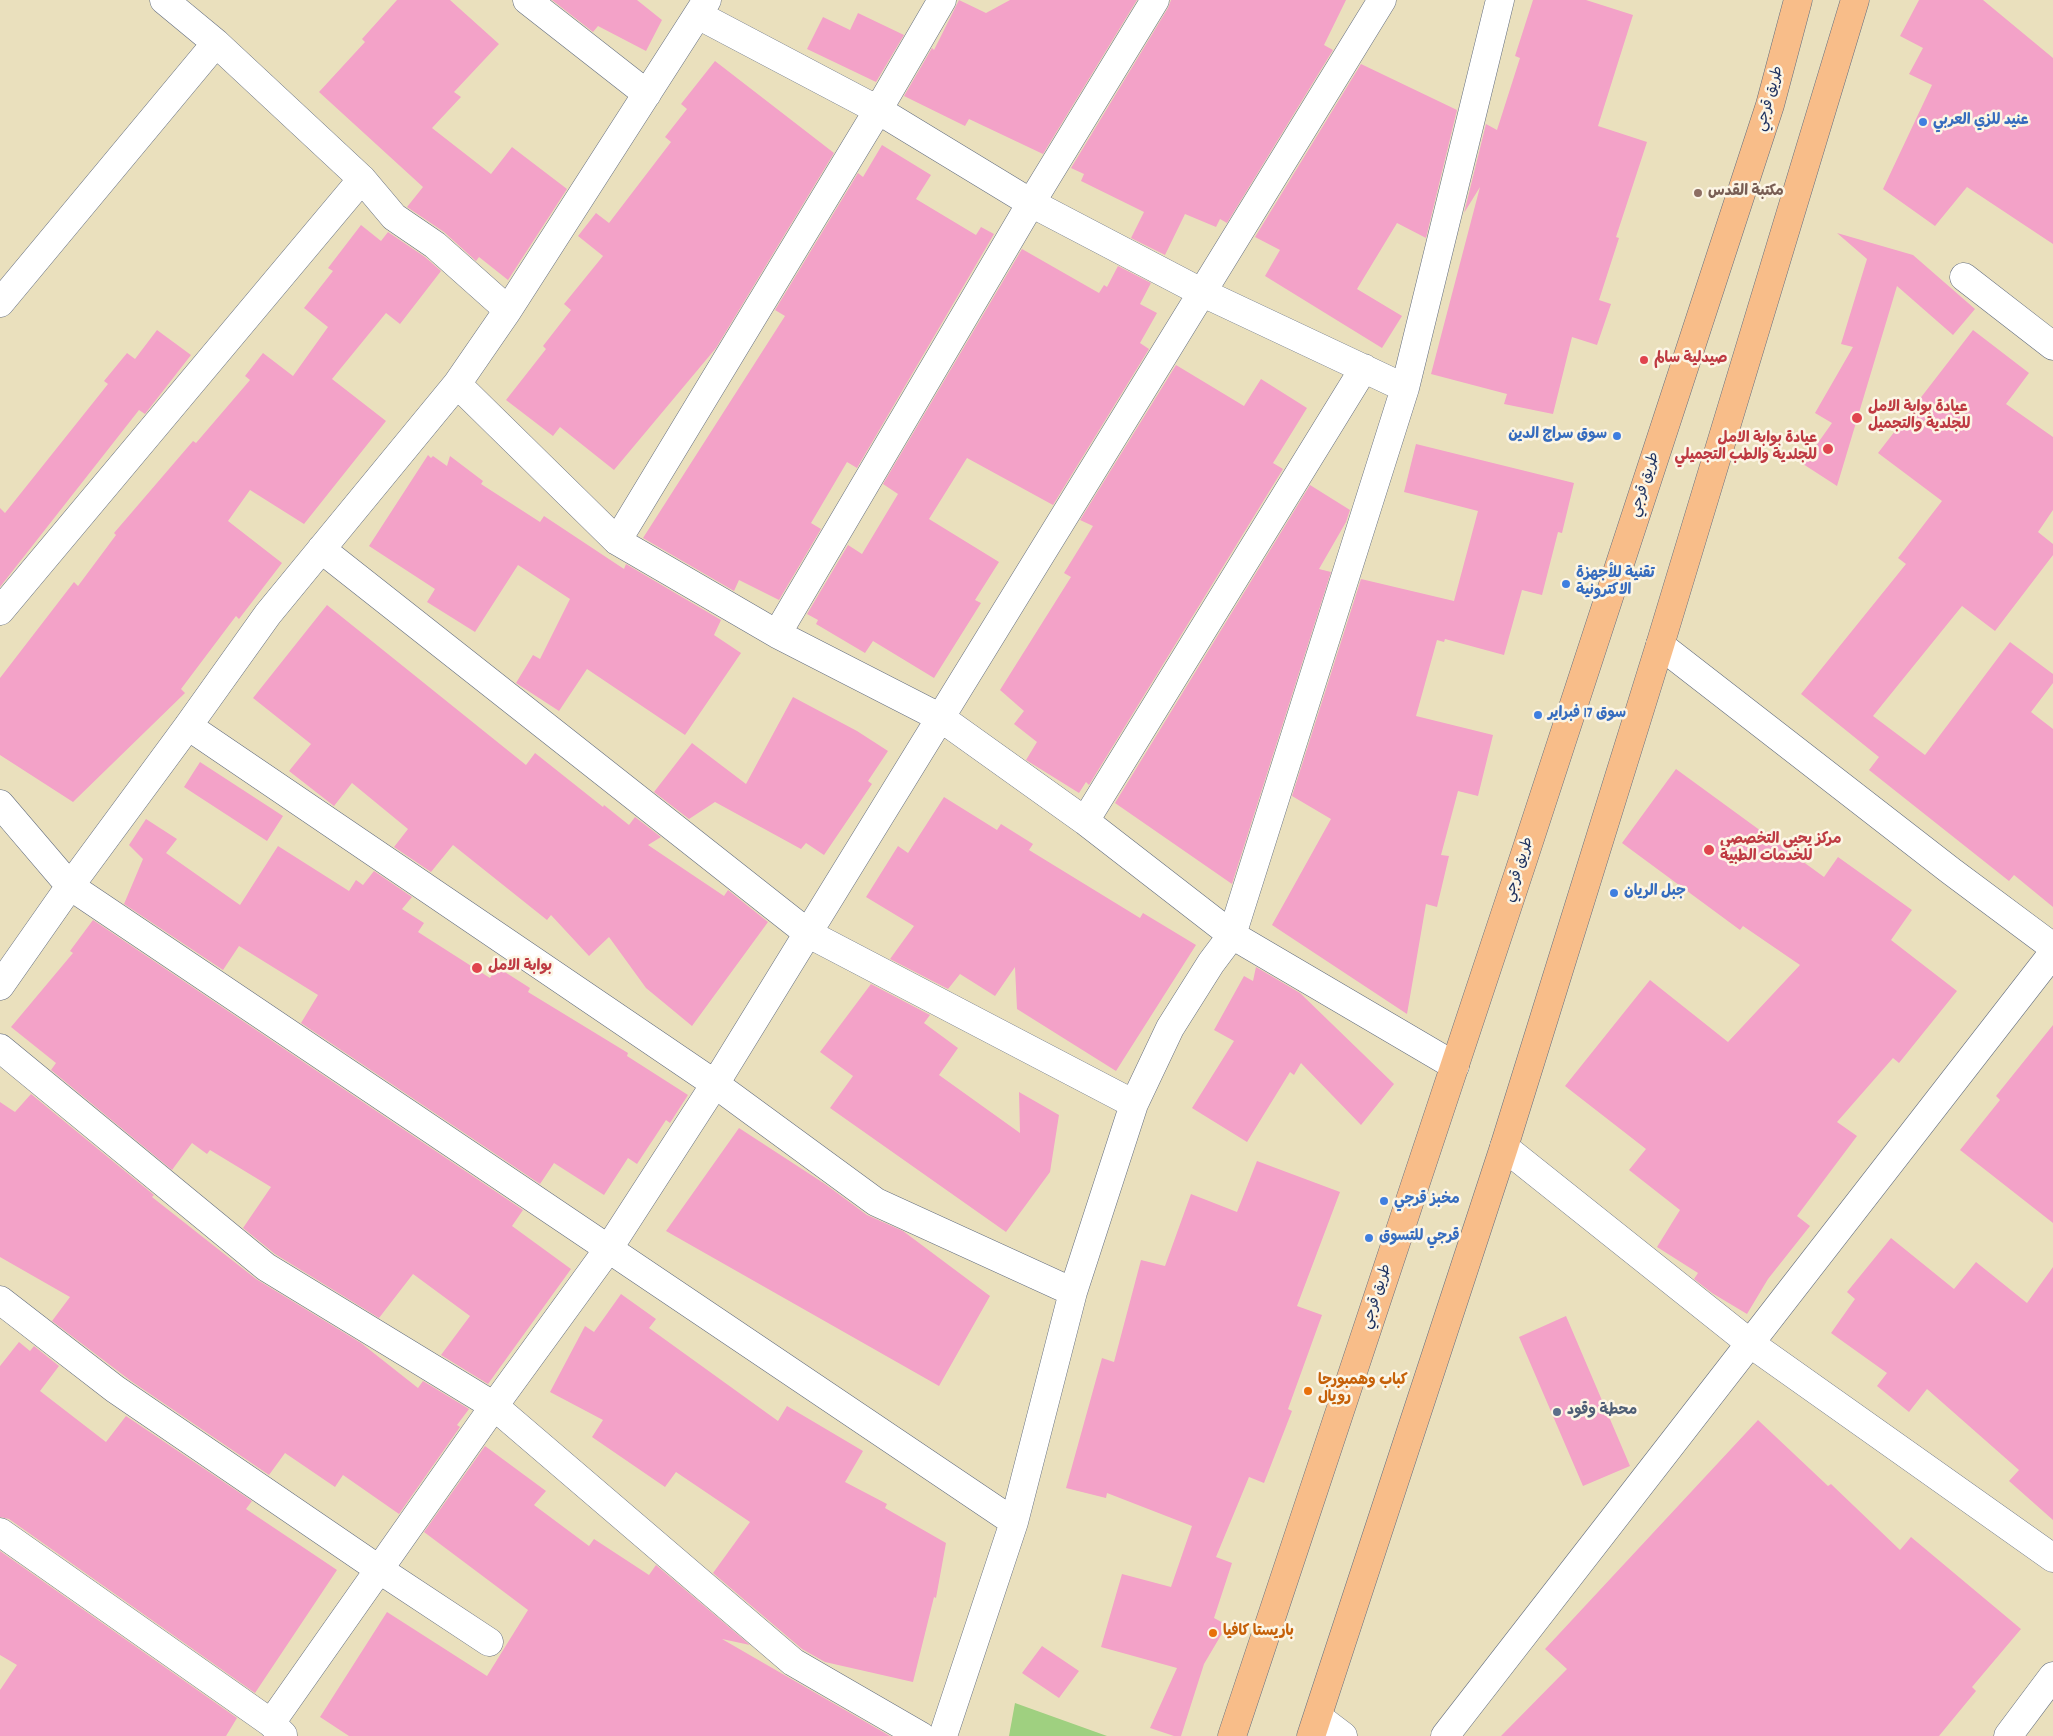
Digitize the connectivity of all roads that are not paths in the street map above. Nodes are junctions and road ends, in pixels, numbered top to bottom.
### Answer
1 (164, 0) edge
2 (527, 0) edge
3 (942, 0) edge
4 (1155, 0) edge
5 (1382, 0) edge
6 (1500, 0) edge
7 (1798, 0) edge
8 (1855, 0) edge
9 (703, 7) edge
10 (216, 43) junction
11 (647, 94) junction
12 (878, 110) junction
13 (362, 179) junction
14 (1031, 203) junction
15 (1964, 277) dead end
16 (1201, 292) junction
17 (0, 303) edge
18 (508, 310) junction
19 (2053, 346) edge
20 (1364, 368) junction
21 (457, 384) junction
22 (1405, 388) junction
23 (617, 541) junction
24 (321, 549) junction
25 (0, 611) edge
26 (777, 634) junction
27 (1660, 645) junction
28 (941, 718) junction
29 (188, 726) junction
30 (0, 804) edge
31 (1085, 821) junction
32 (70, 886) junction
33 (809, 934) junction
34 (1232, 935) junction
35 (2053, 946) edge
36 (2053, 953) edge
37 (0, 986) edge
38 (0, 1048) edge
39 (1455, 1066) junction
40 (715, 1084) junction
41 (1134, 1104) junction
42 (1504, 1147) junction
43 (609, 1248) junction
44 (1074, 1292) junction
45 (0, 1300) edge
46 (1751, 1344) junction
47 (494, 1406) junction
48 (1014, 1522) junction
49 (0, 1532) edge
50 (2053, 1558) edge
51 (380, 1570) junction
52 (489, 1642) dead end
53 (2053, 1676) edge
54 (1315, 1726) edge
55 (278, 1729) edge
56 (921, 1736) edge
57 (942, 1736) edge
58 (1232, 1736) edge
59 (1342, 1736) edge
60 (1445, 1736) edge
61 (2008, 1736) edge

1 - 10 street
2 - 11 street
3 - 12 street
4 - 14 street
5 - 16 street
6 - 22 street
7 - 39 highway, طريق قرجي
8 - 27 highway
9 - 11 street
9 - 12 street
10 - 13 street
10 - 17 street
11 - 18 street
12 - 14 street
12 - 23 street
13 - 18 street
13 - 25 street
14 - 16 street
14 - 26 street
15 - 19 street
16 - 20 street
16 - 28 street
18 - 21 street
20 - 22 street
20 - 31 street
21 - 23 street
21 - 24 street
22 - 34 street
23 - 26 street
24 - 29 street
24 - 33 street
26 - 28 street
27 - 35 street
27 - 42 highway
28 - 31 street
28 - 33 street
29 - 32 street
29 - 40 street
30 - 32 street
31 - 34 street
32 - 37 street
32 - 43 street
33 - 40 street
33 - 41 street
34 - 39 street
34 - 41 street
36 - 46 street
38 - 47 street
39 - 58 highway, طريق قرجي
40 - 43 street
40 - 44 street
41 - 44 street
42 - 46 street
42 - 54 highway
43 - 47 street
43 - 48 street
44 - 48 street
45 - 51 street
46 - 50 street
46 - 60 street
47 - 51 street
47 - 56 street
48 - 57 street
49 - 55 street
51 - 52 street
51 - 55 street
53 - 61 street
54 - 59 street

